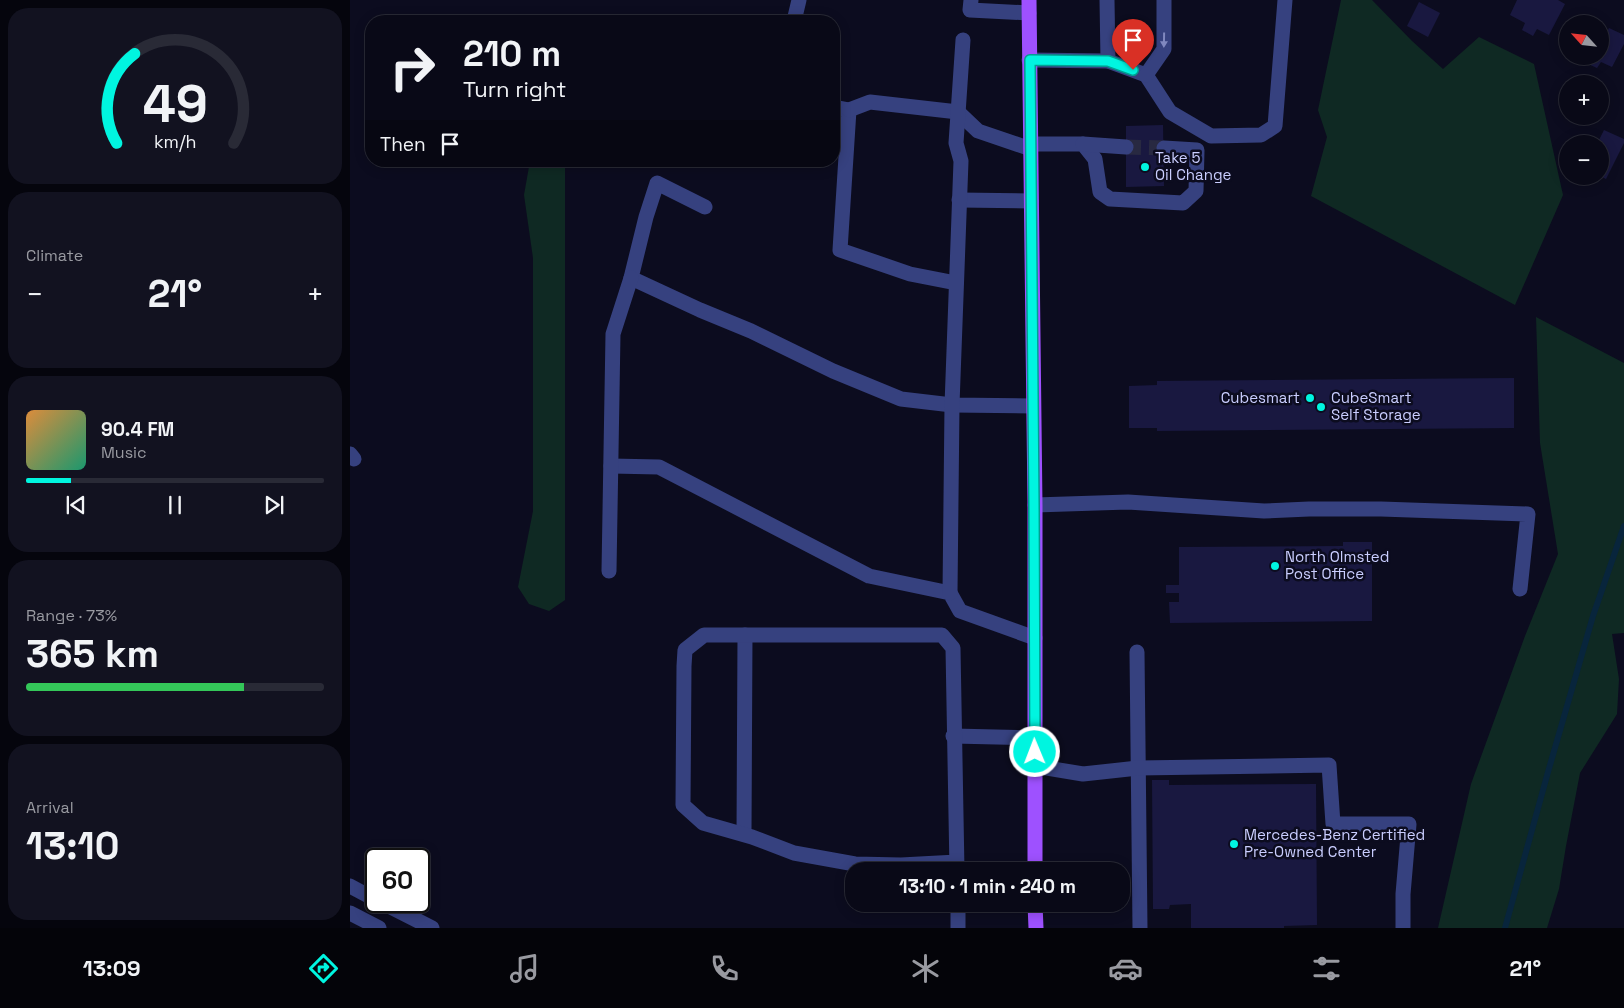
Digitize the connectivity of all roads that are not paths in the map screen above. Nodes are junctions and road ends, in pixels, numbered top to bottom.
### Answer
1 (798, 0) edge
2 (971, 0) edge
3 (1107, 0) edge
4 (1164, 0) edge
5 (1285, 0) edge
6 (1029, 7) edge
7 (795, 15) edge
8 (962, 40) dead end
9 (1030, 60) junction
10 (1108, 61) junction
11 (1146, 75) junction
12 (840, 108) edge
13 (849, 110) junction
14 (958, 112) junction
15 (1083, 144) junction
16 (1031, 146) junction
17 (1126, 146) tunnel mouth
18 (1164, 148) tunnel mouth
19 (960, 200) junction
20 (1031, 201) junction
21 (705, 207) dead end
22 (631, 278) junction
23 (956, 283) junction
24 (952, 405) junction
25 (1033, 406) junction
26 (611, 466) junction
27 (1034, 505) junction
28 (609, 571) dead end
29 (1520, 589) dead end
30 (950, 593) junction
31 (745, 635) junction
32 (1034, 638) junction
33 (1136, 652) dead end
34 (953, 736) junction
35 (1035, 738) junction
36 (1035, 766) junction
37 (1138, 768) junction
38 (744, 834) junction
39 (845, 862) edge
40 (957, 862) edge
41 (1035, 862) edge
42 (350, 886) edge
43 (365, 894) edge
44 (958, 912) edge
45 (1036, 912) edge
46 (350, 913) edge
47 (403, 913) edge
48 (379, 928) edge
49 (432, 928) edge
50 (958, 928) edge
51 (1036, 928) edge
52 (1140, 928) edge
53 (1403, 928) edge

1 - 7 street
2 - 6 street
3 - 10 street
4 -> 11 street
5 - 11 street
6 - 9 main road
8 - 14 street
9 - 10 street
9 - 16 main road
10 - 11 street
12 - 13 street
13 - 14 street
13 - 23 street
14 - 16 street
14 - 19 street
15 - 16 street
15 - 17 street
15 - 18 street
16 - 20 main road
19 - 20 street
19 - 23 street
20 - 25 main road
21 - 22 street
22 - 24 street
22 - 26 street
23 - 24 street
24 - 25 street
24 - 30 street
25 - 27 main road
26 - 28 street
26 - 30 street
27 - 29 street
27 - 32 main road
30 - 32 street
31 - 34 street
31 - 38 street
31 - 38 street
32 - 35 main road
33 - 37 street
34 - 35 street
34 - 40 street
35 - 36 main road
36 - 37 street
36 - 41 main road
37 - 52 street
37 - 53 street
38 - 39 street
42 - 43 street
44 - 50 street
45 - 51 main road
46 - 48 street
47 - 49 street

